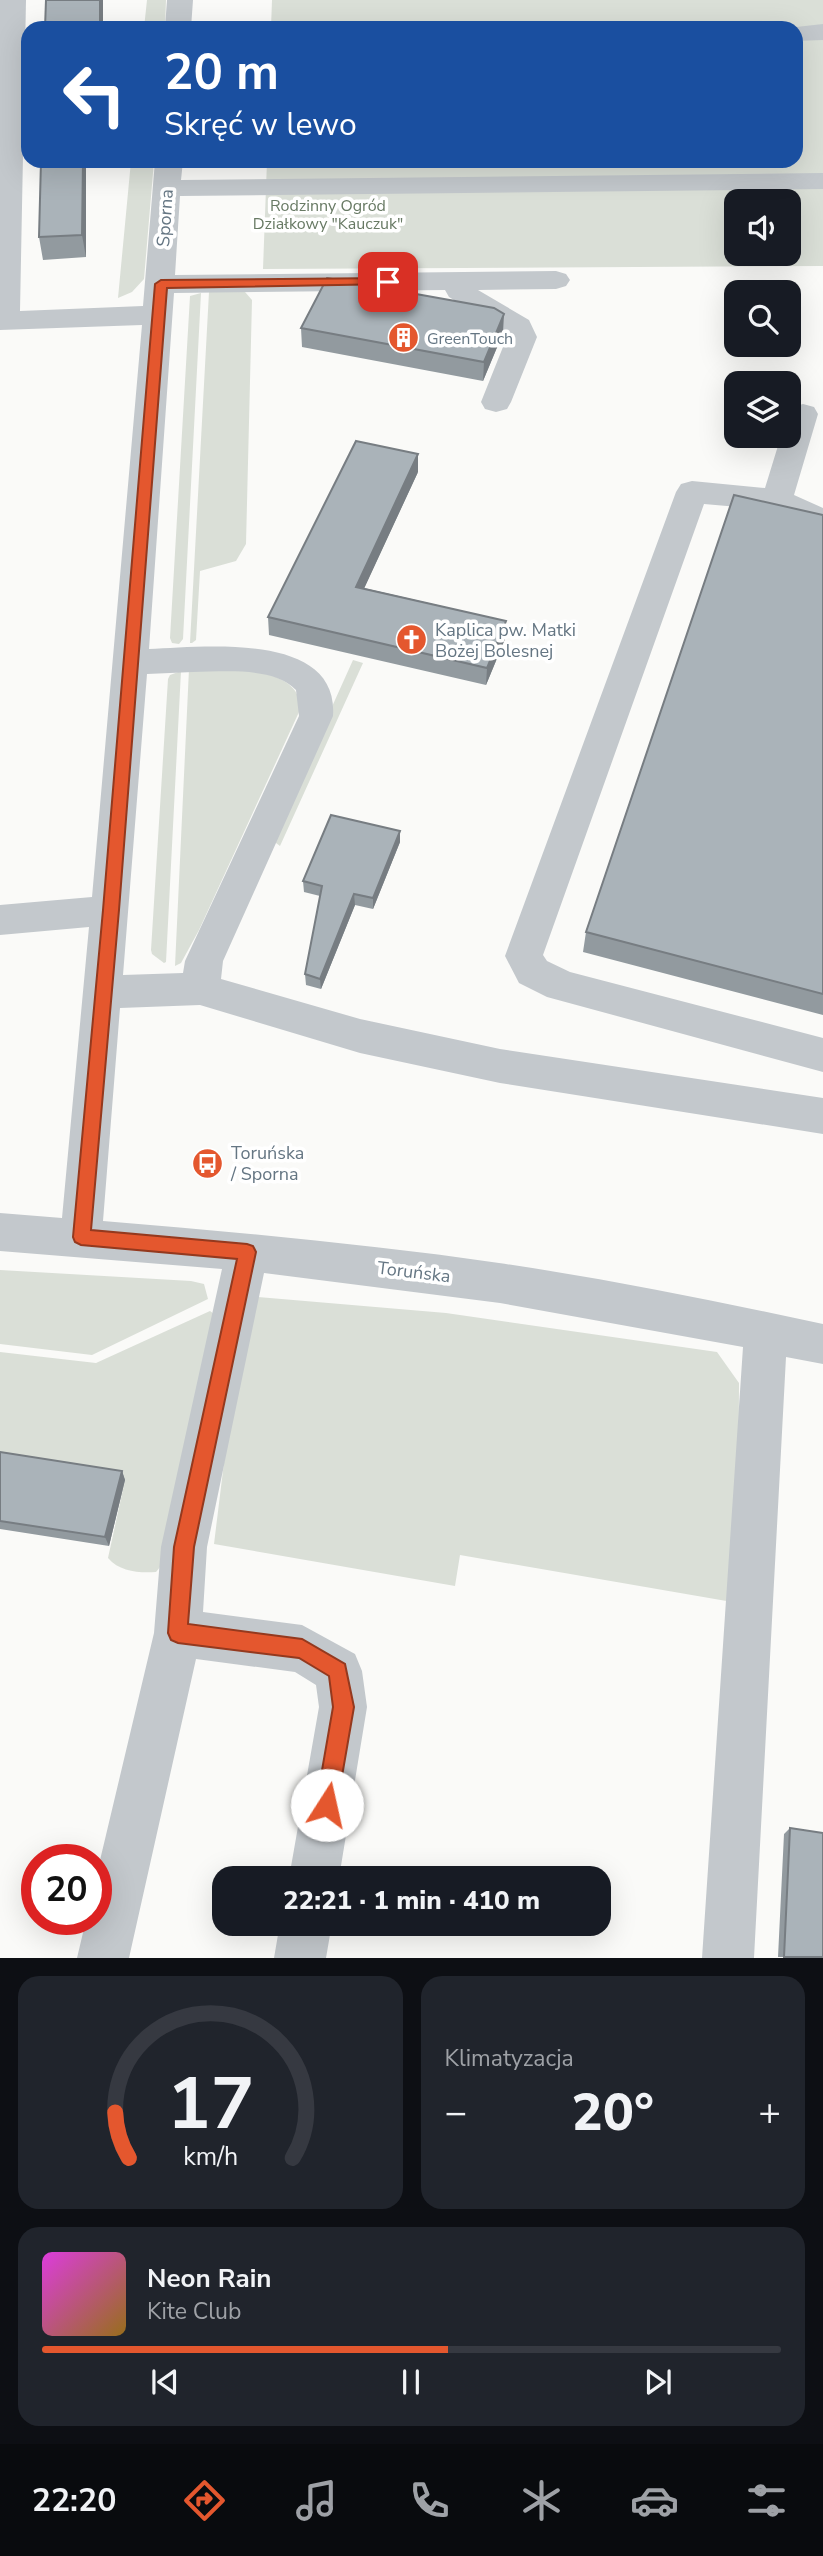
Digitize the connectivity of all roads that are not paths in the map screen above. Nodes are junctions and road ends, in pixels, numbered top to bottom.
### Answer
1 (13, 0) edge
2 (180, 0) edge
3 (178, 21) edge
4 (823, 32) edge
5 (803, 33) edge
6 (168, 174) edge
7 (823, 181) edge
8 (556, 280) dead end
9 (439, 281) junction
10 (161, 284) junction
11 (159, 315) junction
12 (2, 321) edge
13 (496, 402) dead end
14 (803, 414) dead end
15 (777, 500) junction
16 (823, 521) edge
17 (131, 662) junction
18 (111, 910) junction
19 (0, 920) edge
20 (200, 989) junction
21 (103, 992) junction
22 (823, 1055) edge
23 (823, 1116) edge
24 (0, 1232) edge
25 (81, 1237) junction
26 (247, 1252) junction
27 (766, 1332) junction
28 (823, 1344) edge
29 (178, 1633) junction
30 (316, 1866) edge
31 (304, 1936) edge
32 (103, 1958) edge
33 (300, 1958) edge
34 (728, 1958) edge

1 - 12 street
2 - 3 street
4 - 5 street
6 - 7 street
6 - 10 street, Sporna
8 - 9 street
9 - 10 street
9 - 13 street
10 - 11 street, Sporna
11 - 12 street
11 - 17 street, Sporna
14 - 15 street
15 - 16 street
15 - 22 street
17 - 18 street, Sporna
17 - 20 street
18 - 19 street
18 - 21 street, Sporna
20 - 21 street
20 - 23 street
21 - 25 street, Sporna
24 - 25 street, Toruńska
25 - 26 street, Toruńska
26 - 27 street, Toruńska
26 - 29 street
27 - 28 street, Toruńska
27 - 34 street
29 - 30 street
29 - 32 street
31 - 33 street

